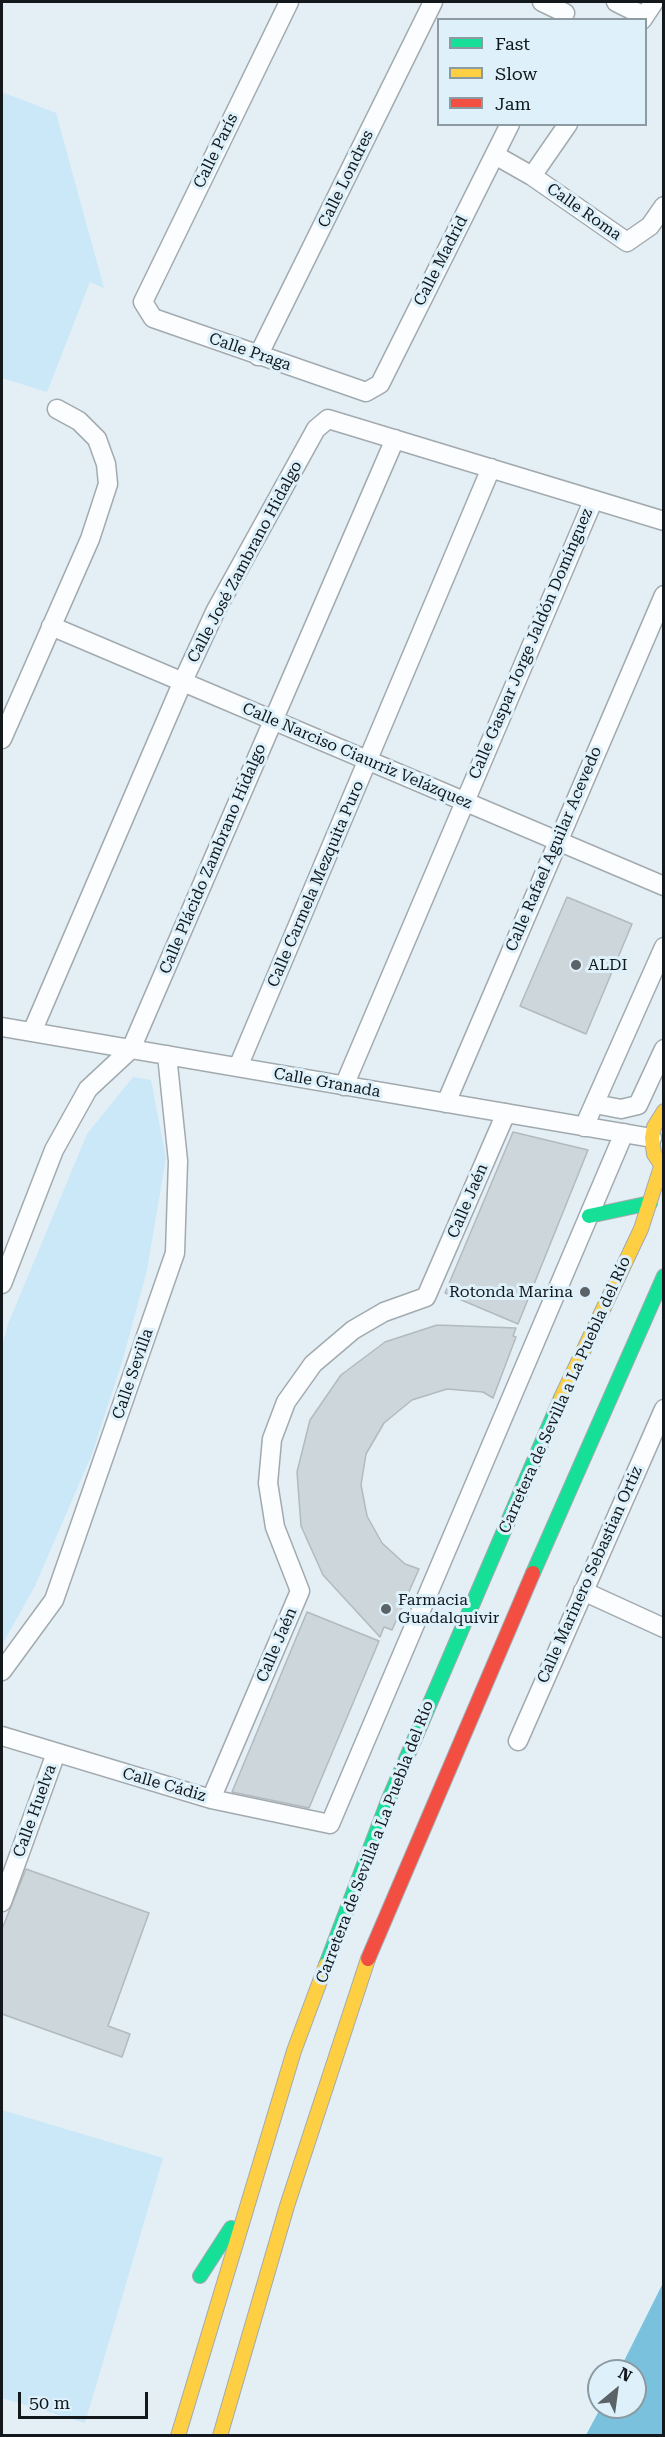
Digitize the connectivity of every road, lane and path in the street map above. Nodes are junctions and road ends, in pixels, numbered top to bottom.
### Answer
1 (290, 2) edge
2 (434, 2) edge
3 (542, 2) edge
4 (616, 2) edge
5 (566, 11) edge
6 (646, 12) edge
7 (509, 126) edge
8 (567, 126) edge
9 (495, 155) junction
10 (532, 176) junction
11 (663, 206) edge
12 (143, 302) joint
13 (258, 356) junction
14 (366, 392) joint
15 (57, 409) dead end
16 (395, 438) junction
17 (492, 468) junction
18 (593, 501) junction
19 (663, 521) edge
20 (663, 595) edge
21 (51, 626) junction
22 (183, 681) junction
23 (273, 720) junction
24 (2, 739) edge
25 (367, 760) junction
26 (463, 801) junction
27 (558, 841) junction
28 (663, 886) edge
29 (663, 947) edge
30 (2, 1027) edge
31 (32, 1032) junction
32 (131, 1049) junction
33 (663, 1049) edge
34 (167, 1055) junction
35 (238, 1067) junction
36 (344, 1086) junction
37 (446, 1103) junction
38 (595, 1104) junction
39 (663, 1111) edge
40 (506, 1113) junction
41 (584, 1127) junction
42 (624, 1133) junction
43 (652, 1138) junction
44 (662, 1168) edge
45 (650, 1203) junction
46 (589, 1216) junction
47 (663, 1276) edge
48 (2, 1284) edge
49 (663, 1410) edge
50 (583, 1591) junction
51 (663, 1628) edge
52 (2, 1671) edge
53 (2, 1736) edge
54 (518, 1741) dead end
55 (56, 1753) junction
56 (211, 1799) junction
57 (2, 1902) edge
58 (246, 2206) junction
59 (200, 2276) dead end
60 (178, 2436) edge
61 (220, 2436) edge

1 - 12 street, Calle París
2 - 13 street, Calle Londres
3 - 5 street
4 - 6 street
7 - 9 street, Calle Madrid
8 - 10 street
9 - 10 street, Calle Roma
9 - 14 street, Calle Madrid
10 - 11 street, Calle Roma
12 - 13 street, Calle Praga
13 - 14 street, Calle Praga
15 - 21 street
16 - 17 street, Calle José Zambrano Hidalgo
16 - 22 street, Calle José Zambrano Hidalgo
16 - 23 street, Calle Plácido Zambrano Hidalgo
17 - 18 street, Calle José Zambrano Hidalgo
17 - 25 street, Calle Carmela Mezquita Puro
18 - 19 street, Calle José Zambrano Hidalgo
18 - 26 street, Calle Gaspar Jorge Jaldón Domínguez
20 - 27 street, Calle Rafael Aguilar Acevedo
21 - 22 street, Calle Narciso Ciaurriz Velázquez
21 - 24 street
22 - 23 street, Calle Narciso Ciaurriz Velázquez
22 - 31 street, Calle José Zambrano Hidalgo
23 - 25 street, Calle Narciso Ciaurriz Velázquez
23 - 32 street, Calle Plácido Zambrano Hidalgo
25 - 26 street, Calle Narciso Ciaurriz Velázquez
25 - 35 street, Calle Carmela Mezquita Puro
26 - 27 street, Calle Narciso Ciaurriz Velázquez
26 - 36 street, Calle Gaspar Jorge Jaldón Domínguez
27 - 28 street, Calle Narciso Ciaurriz Velázquez
27 - 37 street, Calle Rafael Aguilar Acevedo
29 - 38 street
30 - 31 street, Calle Granada
31 - 32 street, Calle Granada
32 - 34 street, Calle Granada
32 - 48 street
33 - 38 street
34 - 35 street, Calle Granada
34 - 52 street, Calle Sevilla
35 - 36 street, Calle Granada
36 - 37 street, Calle Granada
37 - 40 street, Calle Granada
38 - 41 street
39 - 43 main road
40 - 41 street, Calle Granada
40 - 56 street, Calle Jaén
41 - 42 street, Calle Granada
42 - 43 street, Calle Granada
42 - 46 street
43 - 44 main road
44 - 45 main road, Carretera de Sevilla a La Puebla del Río
45 - 46 main road
45 - 58 main road, Carretera de Sevilla a La Puebla del Río
46 - 56 street, Calle Cádiz
47 - 61 main road
49 - 50 street, Calle Marinero Sebastian Ortiz
50 - 51 street
50 - 54 street, Calle Marinero Sebastian Ortiz
53 - 55 street, Calle Cádiz
55 - 56 street, Calle Cádiz
55 - 57 street, Calle Huelva
58 - 59 main road
58 - 60 main road, Carretera de Sevilla a La Puebla del Río

